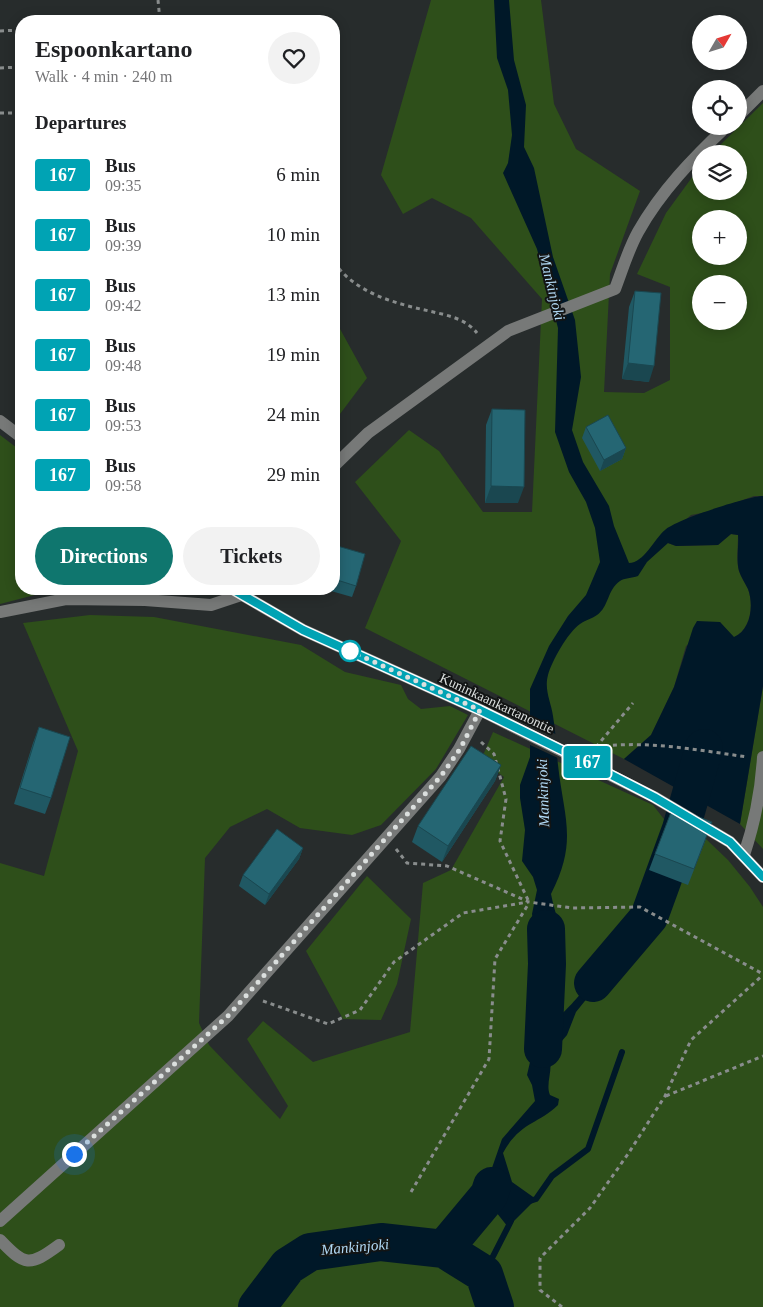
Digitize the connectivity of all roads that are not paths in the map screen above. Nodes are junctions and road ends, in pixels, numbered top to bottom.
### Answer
1 (763, 91) edge
2 (747, 107) edge
3 (717, 135) edge
4 (0, 421) edge
5 (15, 432) edge
6 (340, 460) edge
7 (230, 595) edge
8 (241, 595) edge
9 (0, 612) edge
10 (480, 710) junction
11 (763, 757) edge
12 (744, 854) junction
13 (763, 877) edge
14 (0, 1221) edge
15 (0, 1240) edge
16 (59, 1245) dead end

1 - 2 street
3 - 6 street
4 - 5 street
7 - 9 street
8 - 10 street, Kuninkaankartanontie
10 - 12 street, Kuninkaankartanontie
10 - 14 street
11 - 12 street
12 - 13 street, Kuninkaankartanontie
15 - 16 street

